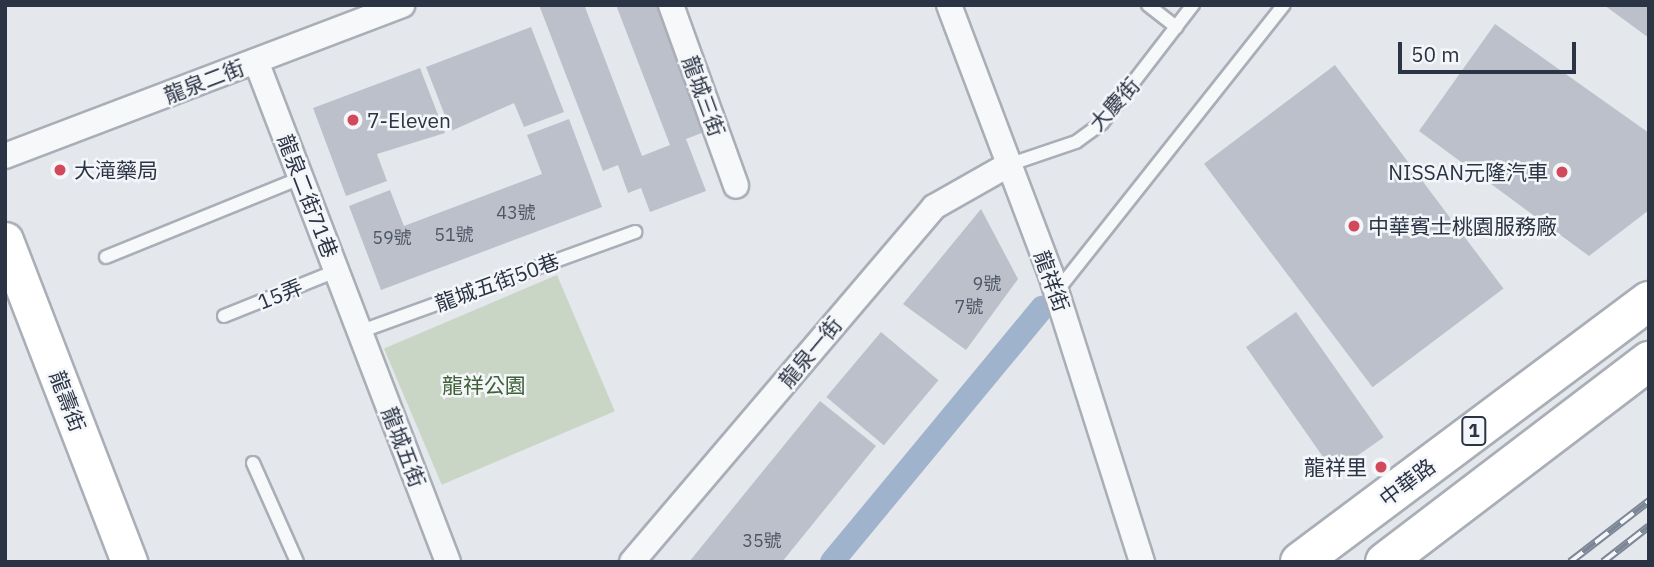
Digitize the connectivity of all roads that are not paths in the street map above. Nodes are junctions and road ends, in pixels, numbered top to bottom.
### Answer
1 (402, 5) edge
2 (671, 5) edge
3 (949, 5) edge
4 (1149, 5) edge
5 (1193, 5) edge
6 (1284, 5) edge
7 (1177, 27) junction
8 (257, 61) junction
9 (5, 156) edge
10 (1007, 165) junction
11 (301, 178) junction
12 (736, 187) dead end
13 (635, 232) dead end
14 (5, 240) edge
15 (106, 257) dead end
16 (336, 271) junction
17 (1057, 292) junction
18 (1649, 301) edge
19 (224, 316) dead end
20 (359, 332) junction
21 (1649, 361) edge
22 (253, 463) dead end
23 (129, 562) edge
24 (297, 562) edge
25 (449, 562) edge
26 (632, 562) edge
27 (1142, 562) edge
28 (1300, 562) edge
29 (1385, 562) edge

1 - 8 street, 龍泉二街
2 - 12 street, 龍城三街
3 - 10 street, 龍祥街
4 - 7 lane
5 - 7 lane, 大慶街
6 - 17 lane
7 - 10 lane, 大慶街
8 - 9 street, 龍泉二街
8 - 11 street, 龍泉二街71巷
10 - 17 street, 龍祥街
10 - 26 street, 龍泉一街
11 - 15 lane
11 - 16 street, 龍泉二街71巷
13 - 20 lane, 龍城五街50巷
14 - 23 street, 龍壽街
16 - 19 lane, 15弄
16 - 20 street, 龍泉二街71巷
17 - 27 street, 龍祥街
18 - 28 main road, 中華路 / 1
20 - 25 street, 龍城五街
21 - 29 main road, 1
22 - 24 lane

